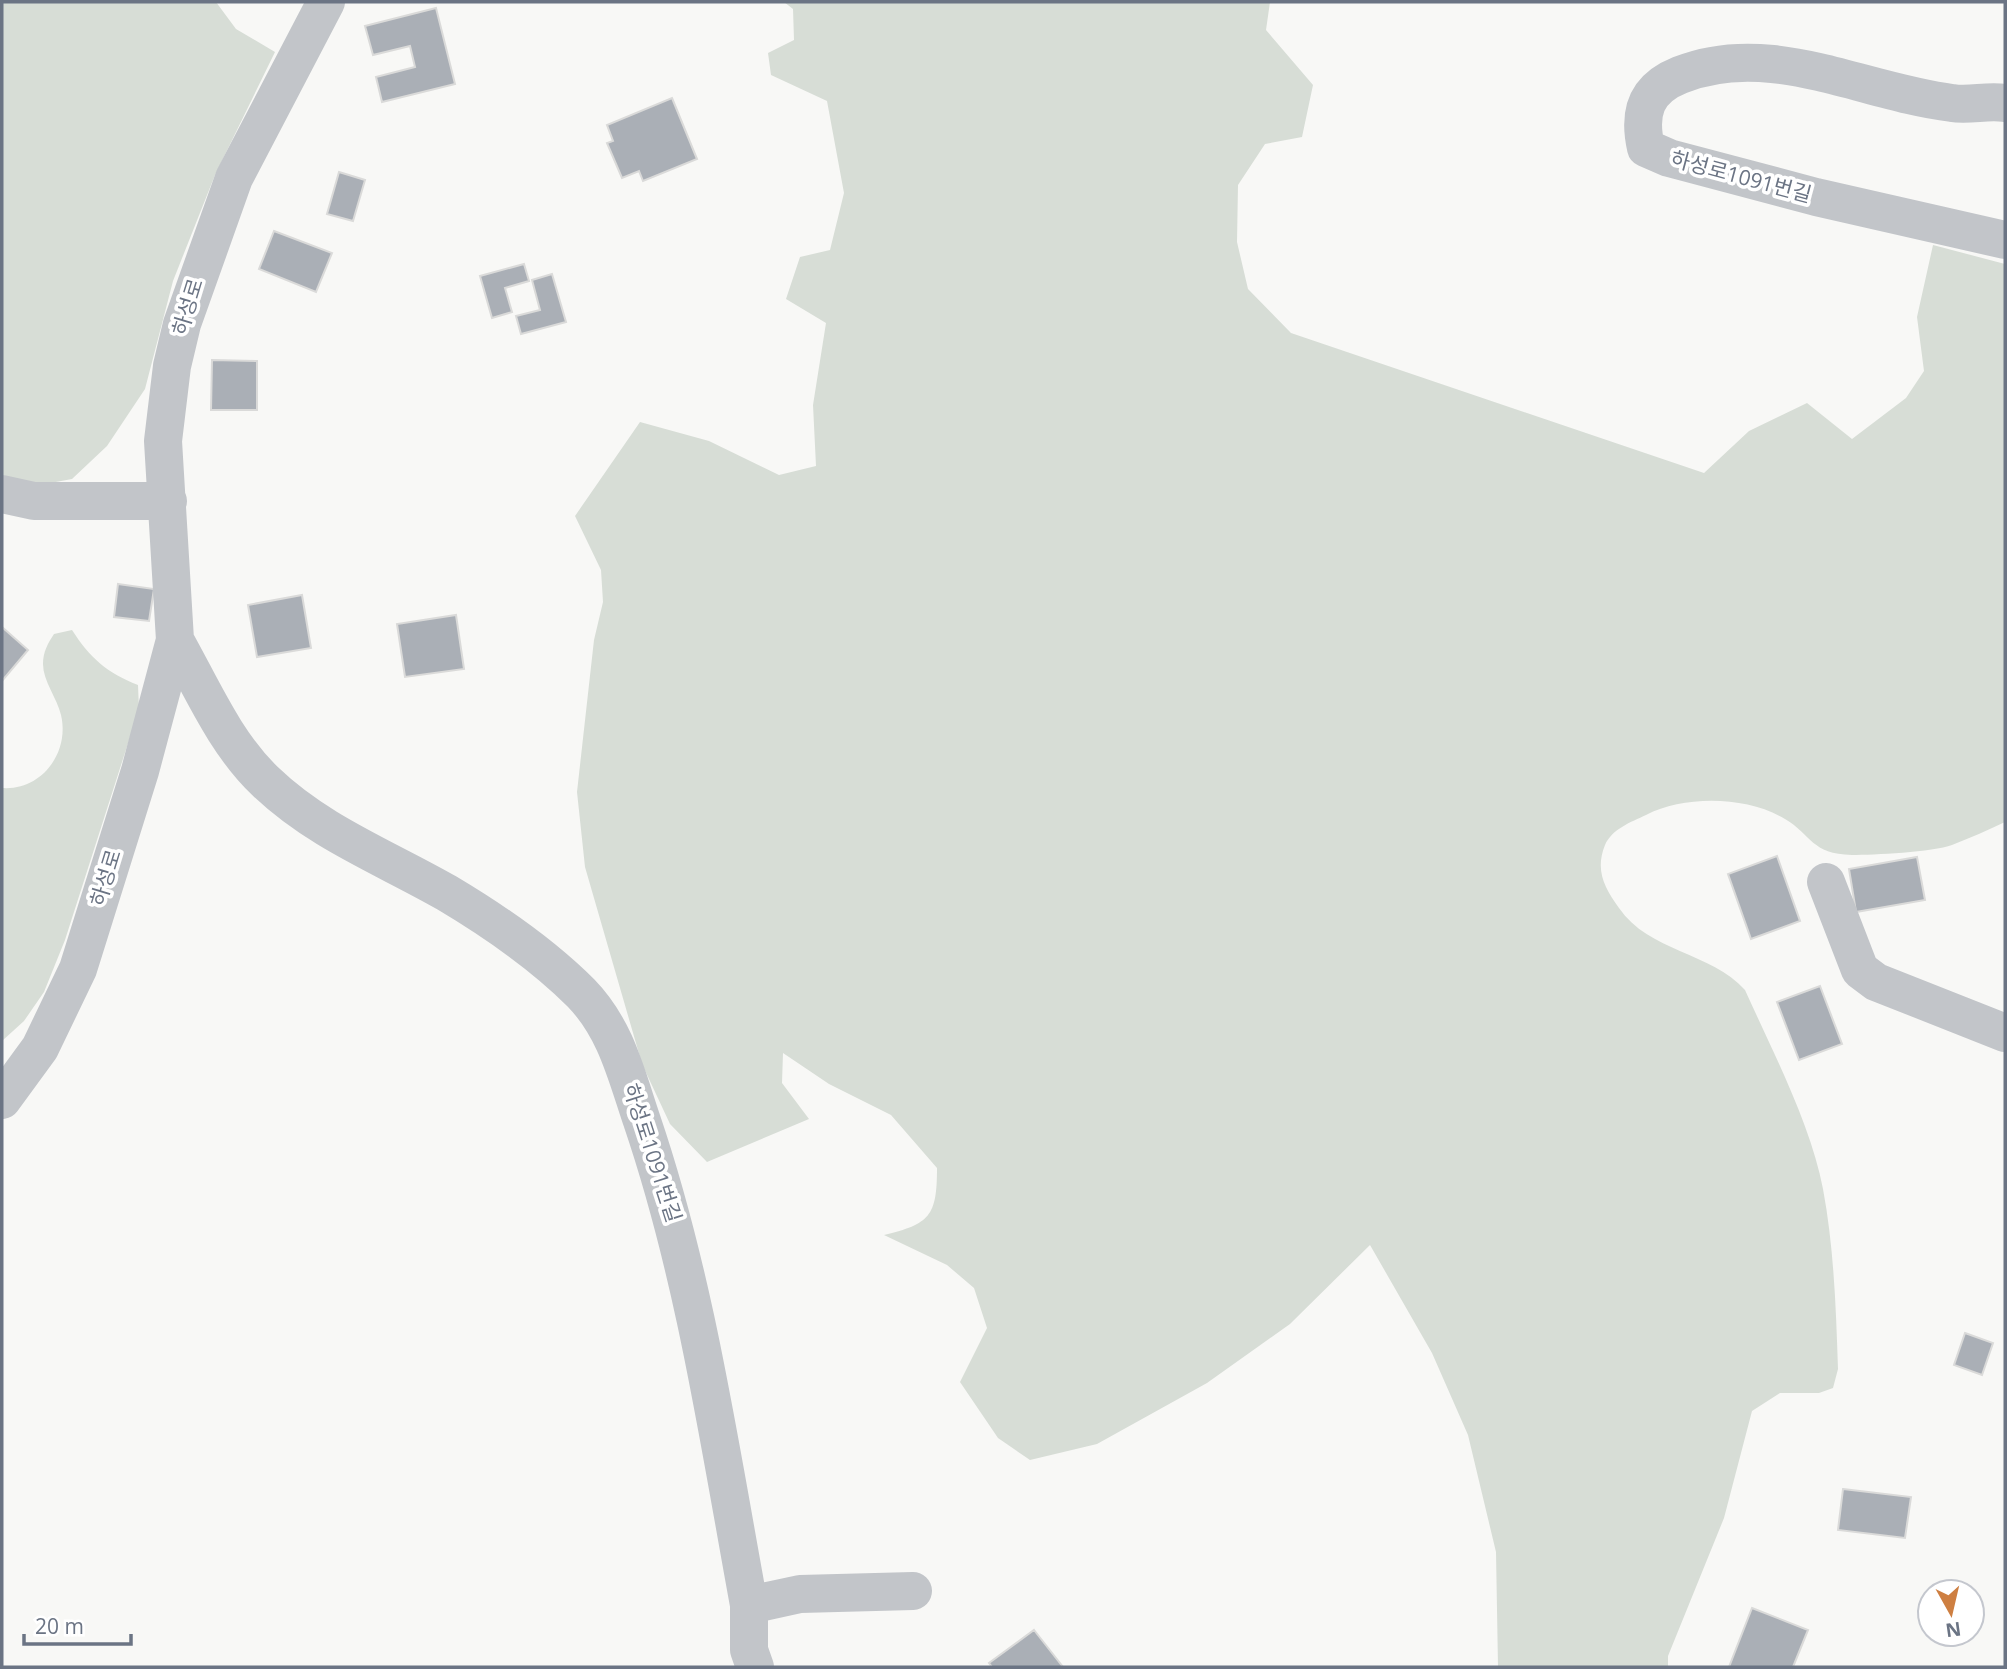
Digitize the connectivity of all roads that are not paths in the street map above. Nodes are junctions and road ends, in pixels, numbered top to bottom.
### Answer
1 (326, 2) edge
2 (2005, 103) edge
3 (2005, 240) edge
4 (2, 494) edge
5 (168, 500) junction
6 (175, 640) junction
7 (343, 840) joint
8 (1826, 883) dead end
9 (2005, 1033) edge
10 (2, 1100) edge
11 (913, 1591) dead end
12 (749, 1605) junction
13 (755, 1667) edge

1 - 5 street, 하성로
2 - 3 street, 하성로1091번길
4 - 5 street
5 - 6 street, 하성로
6 - 7 street, 하성로
6 - 10 street, 하성로
7 - 12 street, 하성로1091번길
8 - 9 street
11 - 12 street
12 - 13 street, 하성로1091번길

